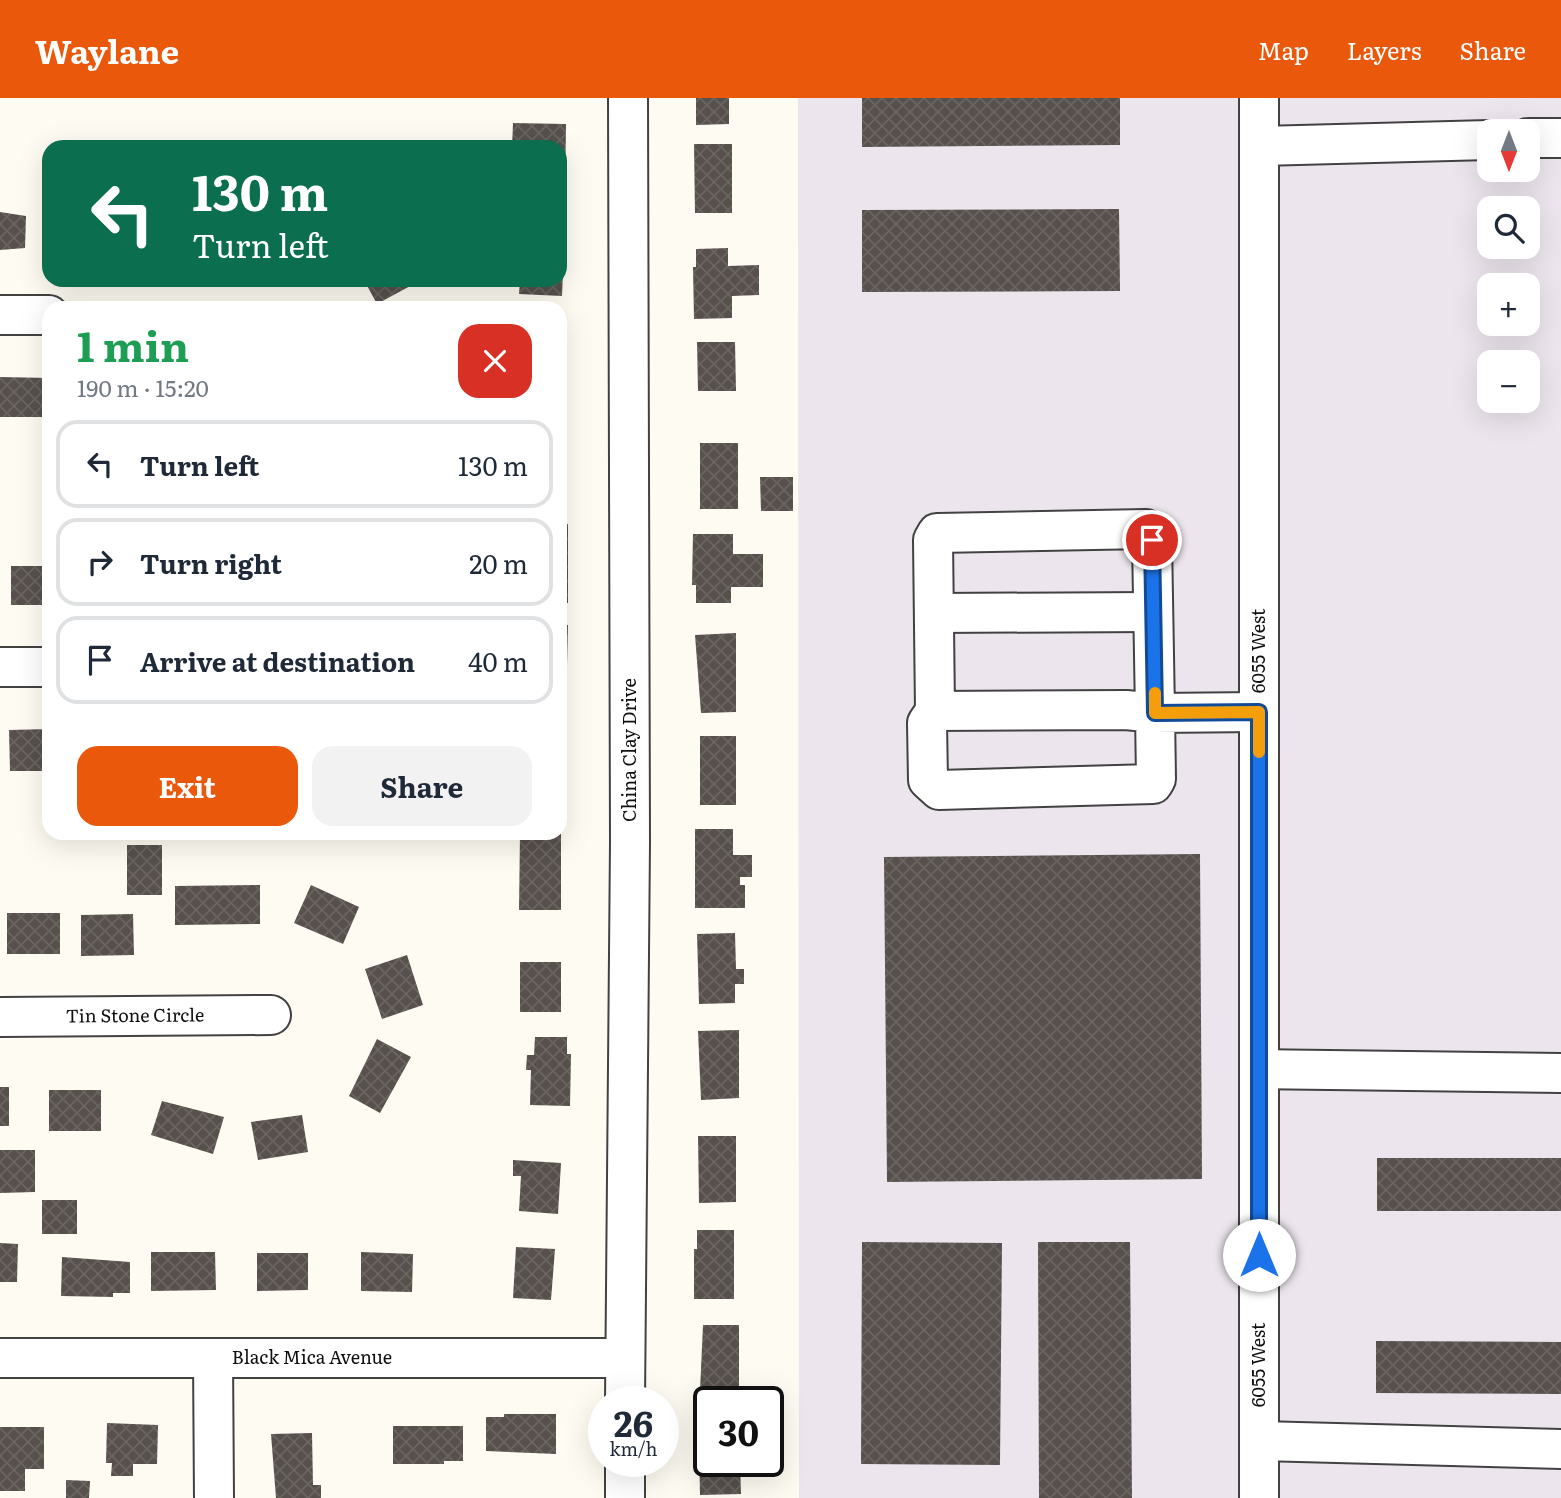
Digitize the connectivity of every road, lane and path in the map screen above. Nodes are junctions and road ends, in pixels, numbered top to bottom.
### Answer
1 (628, 98) edge
2 (1259, 98) edge
3 (1540, 138) edge
4 (1561, 138) edge
5 (1477, 139) edge
6 (1259, 146) junction
7 (0, 315) edge
8 (42, 315) edge
9 (1153, 612) junction
10 (934, 613) junction
11 (0, 667) edge
12 (42, 667) edge
13 (935, 711) junction
14 (1259, 712) junction
15 (1155, 713) junction
16 (271, 1015) dead end
17 (0, 1017) edge
18 (1259, 1069) junction
19 (1561, 1073) edge
20 (0, 1358) edge
21 (213, 1358) junction
22 (625, 1358) junction
23 (625, 1386) edge
24 (1259, 1441) junction
25 (1561, 1449) edge
26 (625, 1477) edge
27 (214, 1498) edge
28 (625, 1498) edge
29 (1259, 1498) edge

1 - 22 street, China Clay Drive
2 - 6 street, 6055 West
3 - 4 street
5 - 6 street
6 - 14 street, 6055 West
7 - 8 street
9 - 10 street
9 - 10 street
9 - 15 street
10 - 13 street
11 - 12 street
13 - 15 street
13 - 15 street
14 - 15 street
14 - 18 street, 6055 West
16 - 17 street, Tin Stone Circle
18 - 19 street
18 - 24 street, 6055 West
20 - 21 street, Black Mica Avenue
21 - 22 street, Black Mica Avenue
21 - 27 street
22 - 23 street, China Clay Drive
24 - 25 street
24 - 29 street, 6055 West
26 - 28 street

